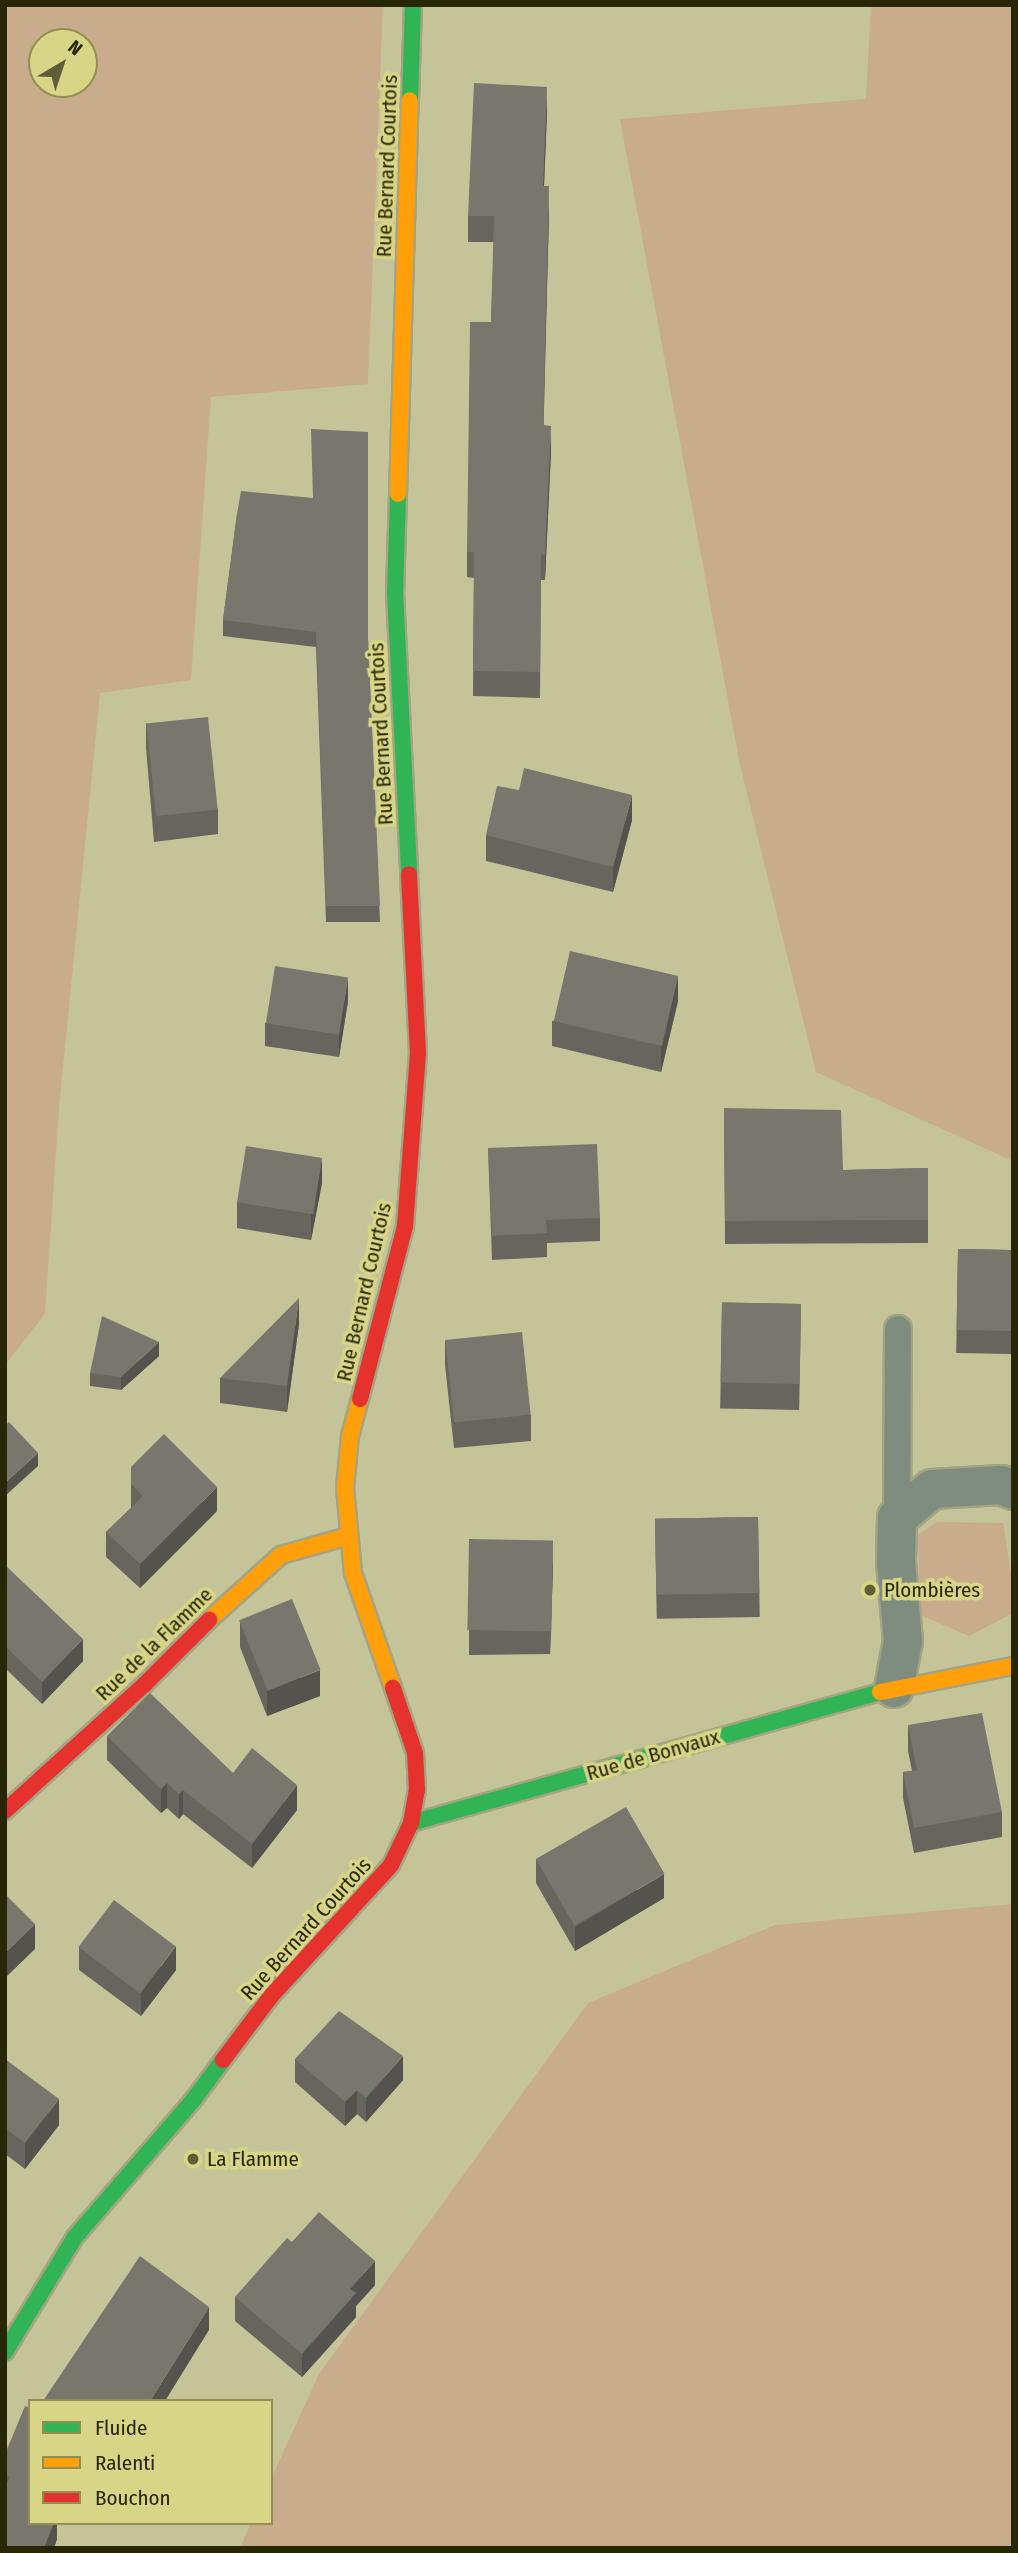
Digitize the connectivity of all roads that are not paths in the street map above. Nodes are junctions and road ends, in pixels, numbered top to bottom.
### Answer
1 (413, 5) edge
2 (898, 1329) dead end
3 (1013, 1490) edge
4 (897, 1518) junction
5 (348, 1536) junction
6 (1013, 1666) edge
7 (894, 1688) junction
8 (5, 1811) edge
9 (411, 1822) junction
10 (5, 2351) edge

1 - 5 street, Rue Bernard Courtois
2 - 4 lane
3 - 4 street
4 - 7 street
5 - 8 street, Rue de la Flamme
5 - 9 street, Rue Bernard Courtois
6 - 7 street, Rue de Bonvaux
7 - 9 street, Rue de Bonvaux
9 - 10 street, Rue Bernard Courtois

